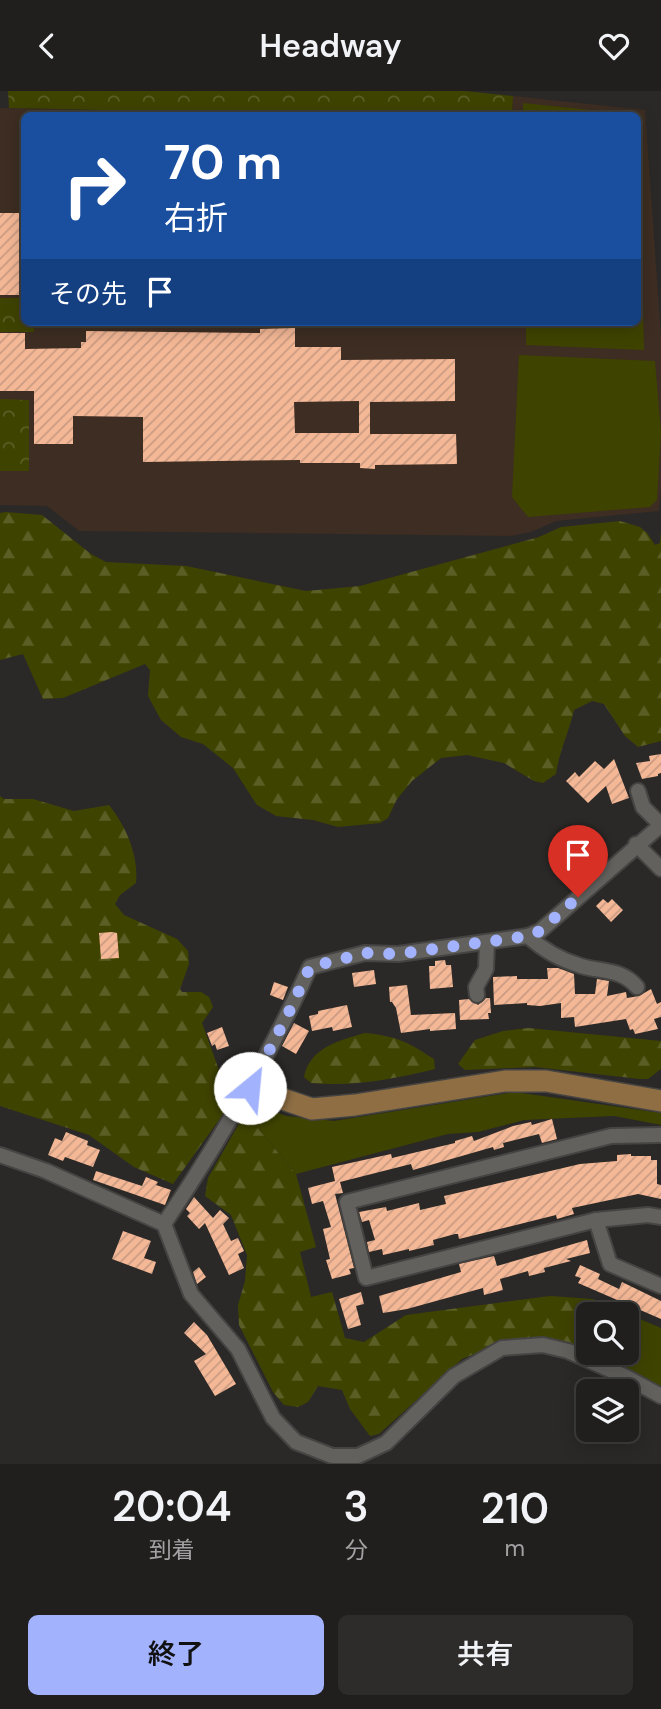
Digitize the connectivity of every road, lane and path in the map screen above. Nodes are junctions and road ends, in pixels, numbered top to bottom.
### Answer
1 (638, 791) dead end
2 (661, 825) edge
3 (636, 844) junction
4 (661, 869) edge
5 (528, 936) junction
6 (486, 942) junction
7 (637, 987) dead end
8 (477, 995) dead end
9 (250, 1088) junction
10 (661, 1101) edge
11 (661, 1135) edge
12 (0, 1154) edge
13 (661, 1217) edge
14 (596, 1220) junction
15 (164, 1224) junction
16 (661, 1286) edge
17 (661, 1396) edge

1 - 2 street
2 - 3 street
3 - 4 street
3 - 5 street
5 - 6 street
5 - 7 street
6 - 8 street
6 - 9 street
9 - 10 street
9 - 15 street
11 - 14 street
12 - 15 street
13 - 14 street
14 - 16 street
15 - 17 street

